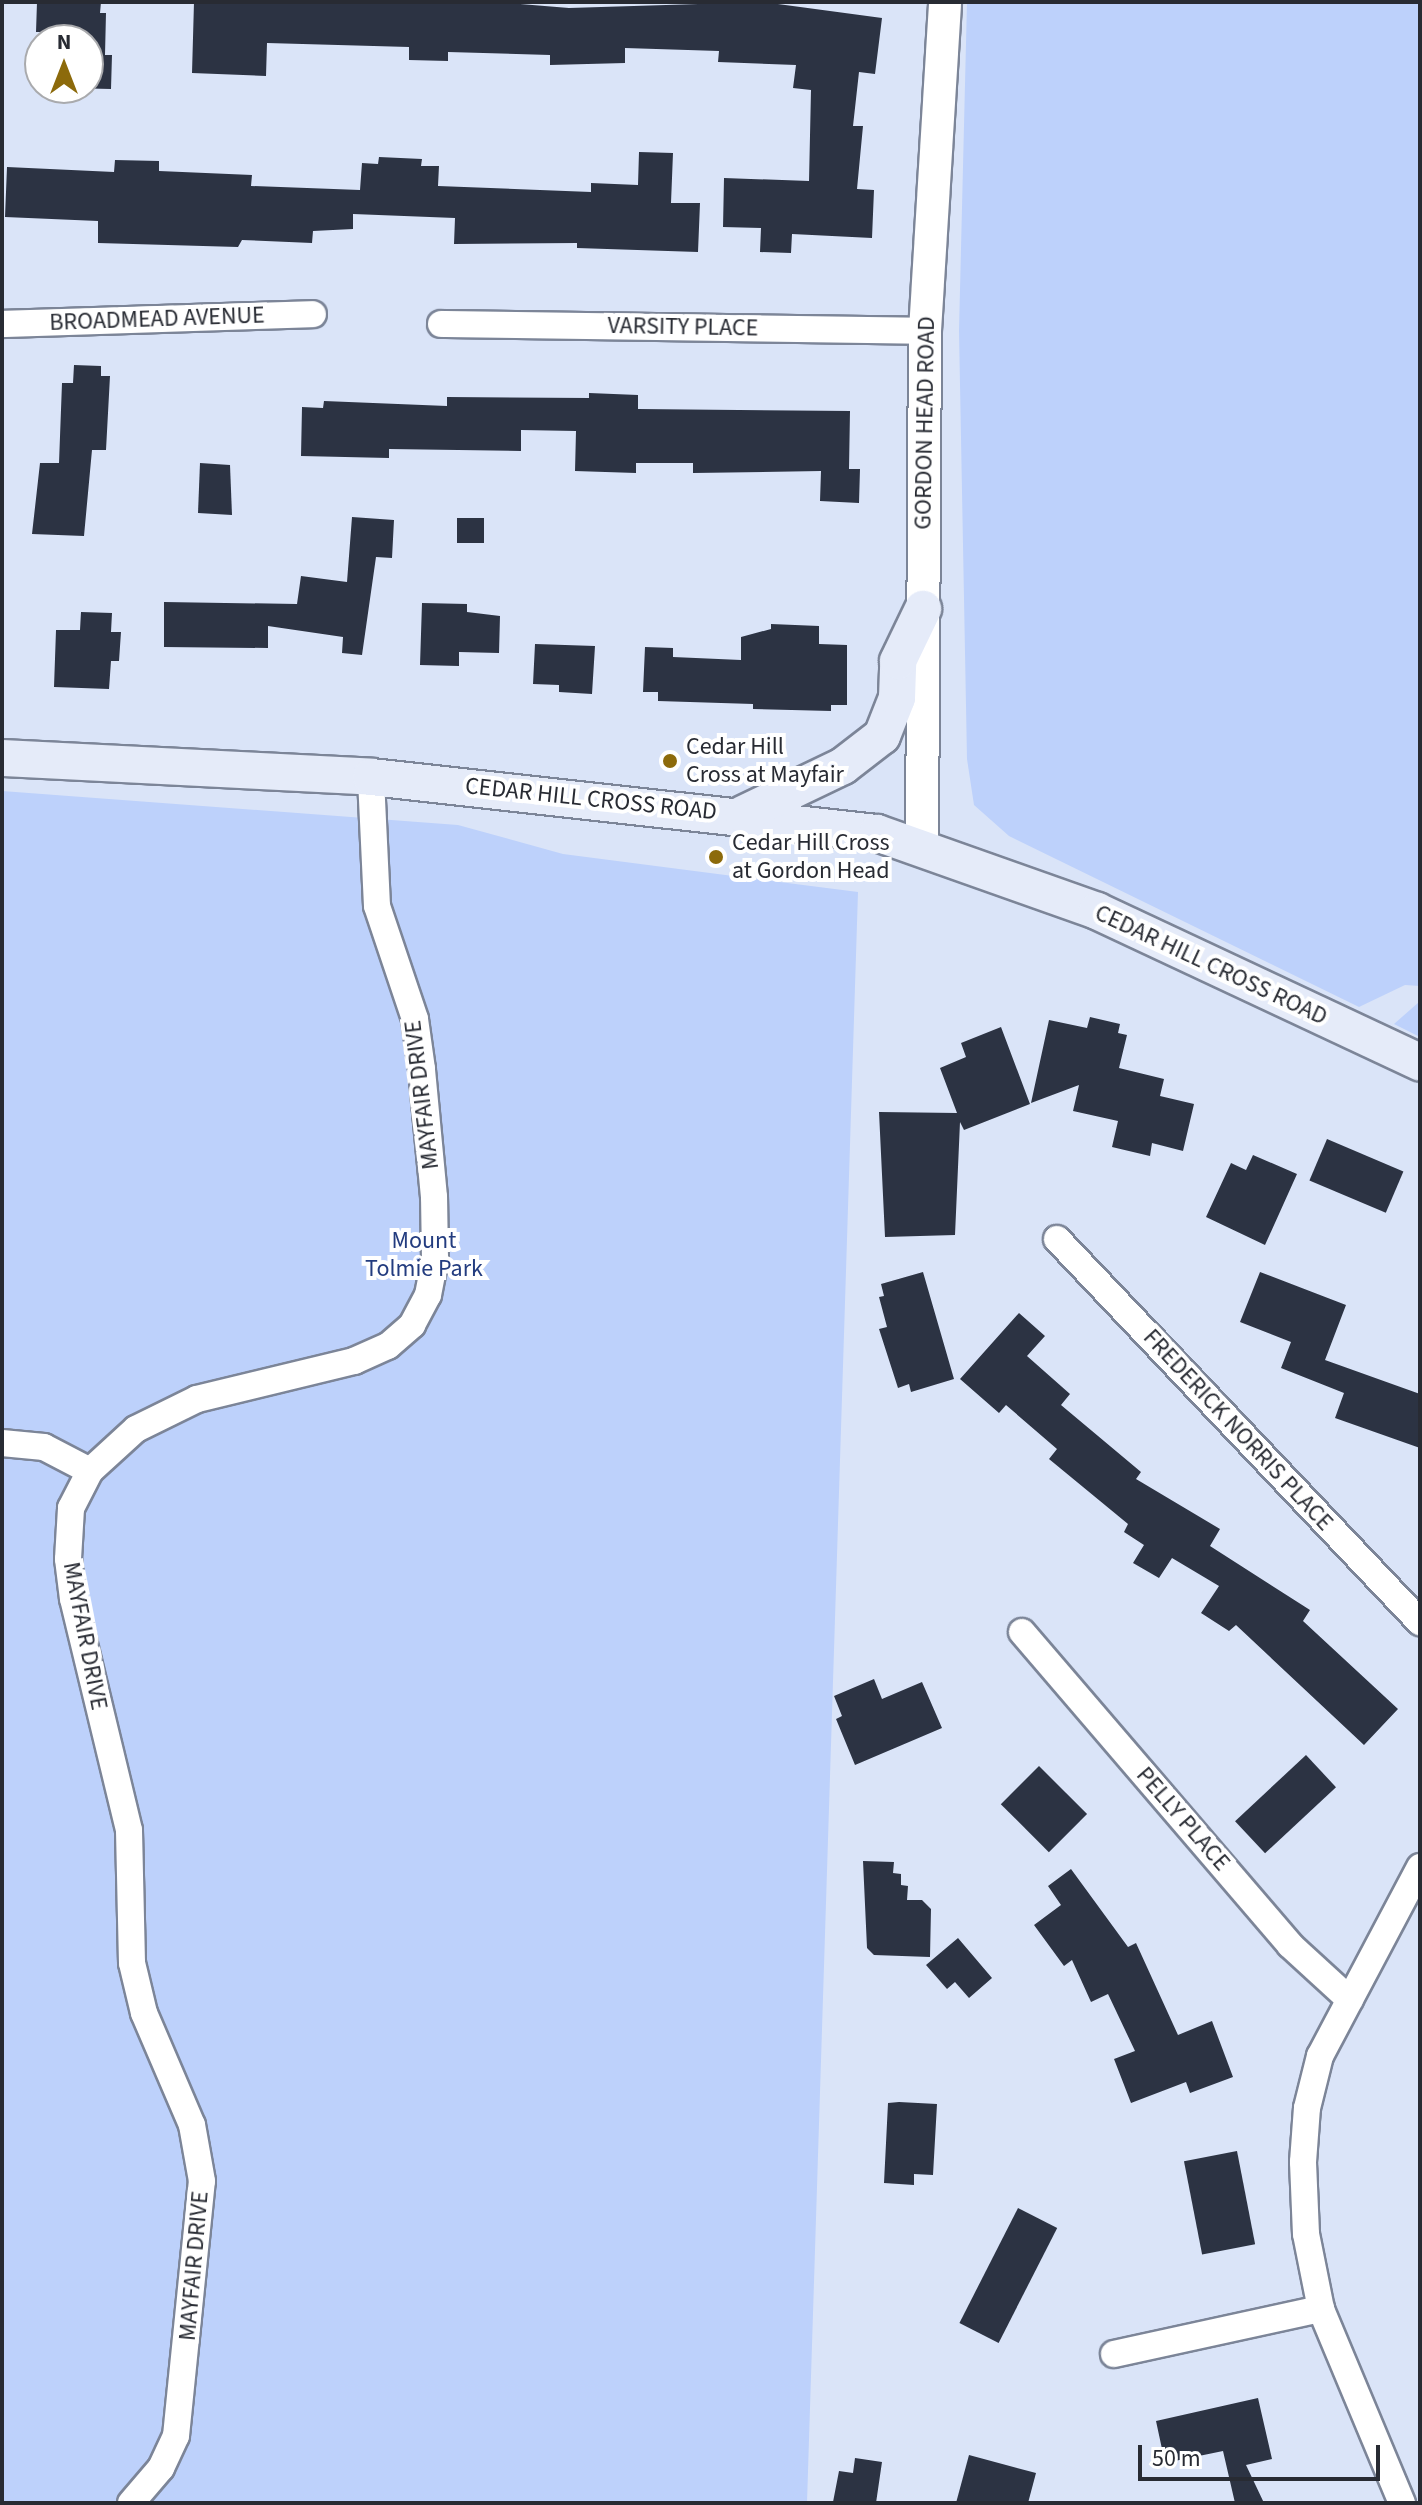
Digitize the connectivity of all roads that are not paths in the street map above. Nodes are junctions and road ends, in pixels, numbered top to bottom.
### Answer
1 (945, 2) edge
2 (313, 314) dead end
3 (2, 324) edge
4 (441, 324) dead end
5 (925, 331) junction
6 (923, 609) junction
7 (2, 758) edge
8 (371, 777) junction
9 (743, 814) junction
10 (922, 845) junction
11 (1420, 1062) edge
12 (1057, 1239) dead end
13 (2, 1443) edge
14 (90, 1471) junction
15 (1420, 1622) edge
16 (1022, 1632) dead end
17 (1420, 1867) edge
18 (1350, 2000) junction
19 (1321, 2309) junction
20 (1114, 2354) dead end
21 (131, 2503) edge
22 (1402, 2503) edge

1 - 5 street, GORDON HEAD ROAD
2 - 3 street, BROADMEAD AVENUE
4 - 5 street, VARSITY PLACE
5 - 6 street, GORDON HEAD ROAD
6 - 9 main road
6 - 10 street, GORDON HEAD ROAD
7 - 8 main road, CEDAR HILL CROSS ROAD
8 - 9 main road, CEDAR HILL CROSS ROAD
8 - 14 street, MAYFAIR DRIVE
9 - 10 main road, CEDAR HILL CROSS ROAD
10 - 11 main road, CEDAR HILL CROSS ROAD
12 - 15 street, FREDERICK NORRIS PLACE
13 - 14 street
14 - 21 street, MAYFAIR DRIVE
16 - 18 street, PELLY PLACE
17 - 18 street
18 - 19 street
19 - 20 street
19 - 22 street

